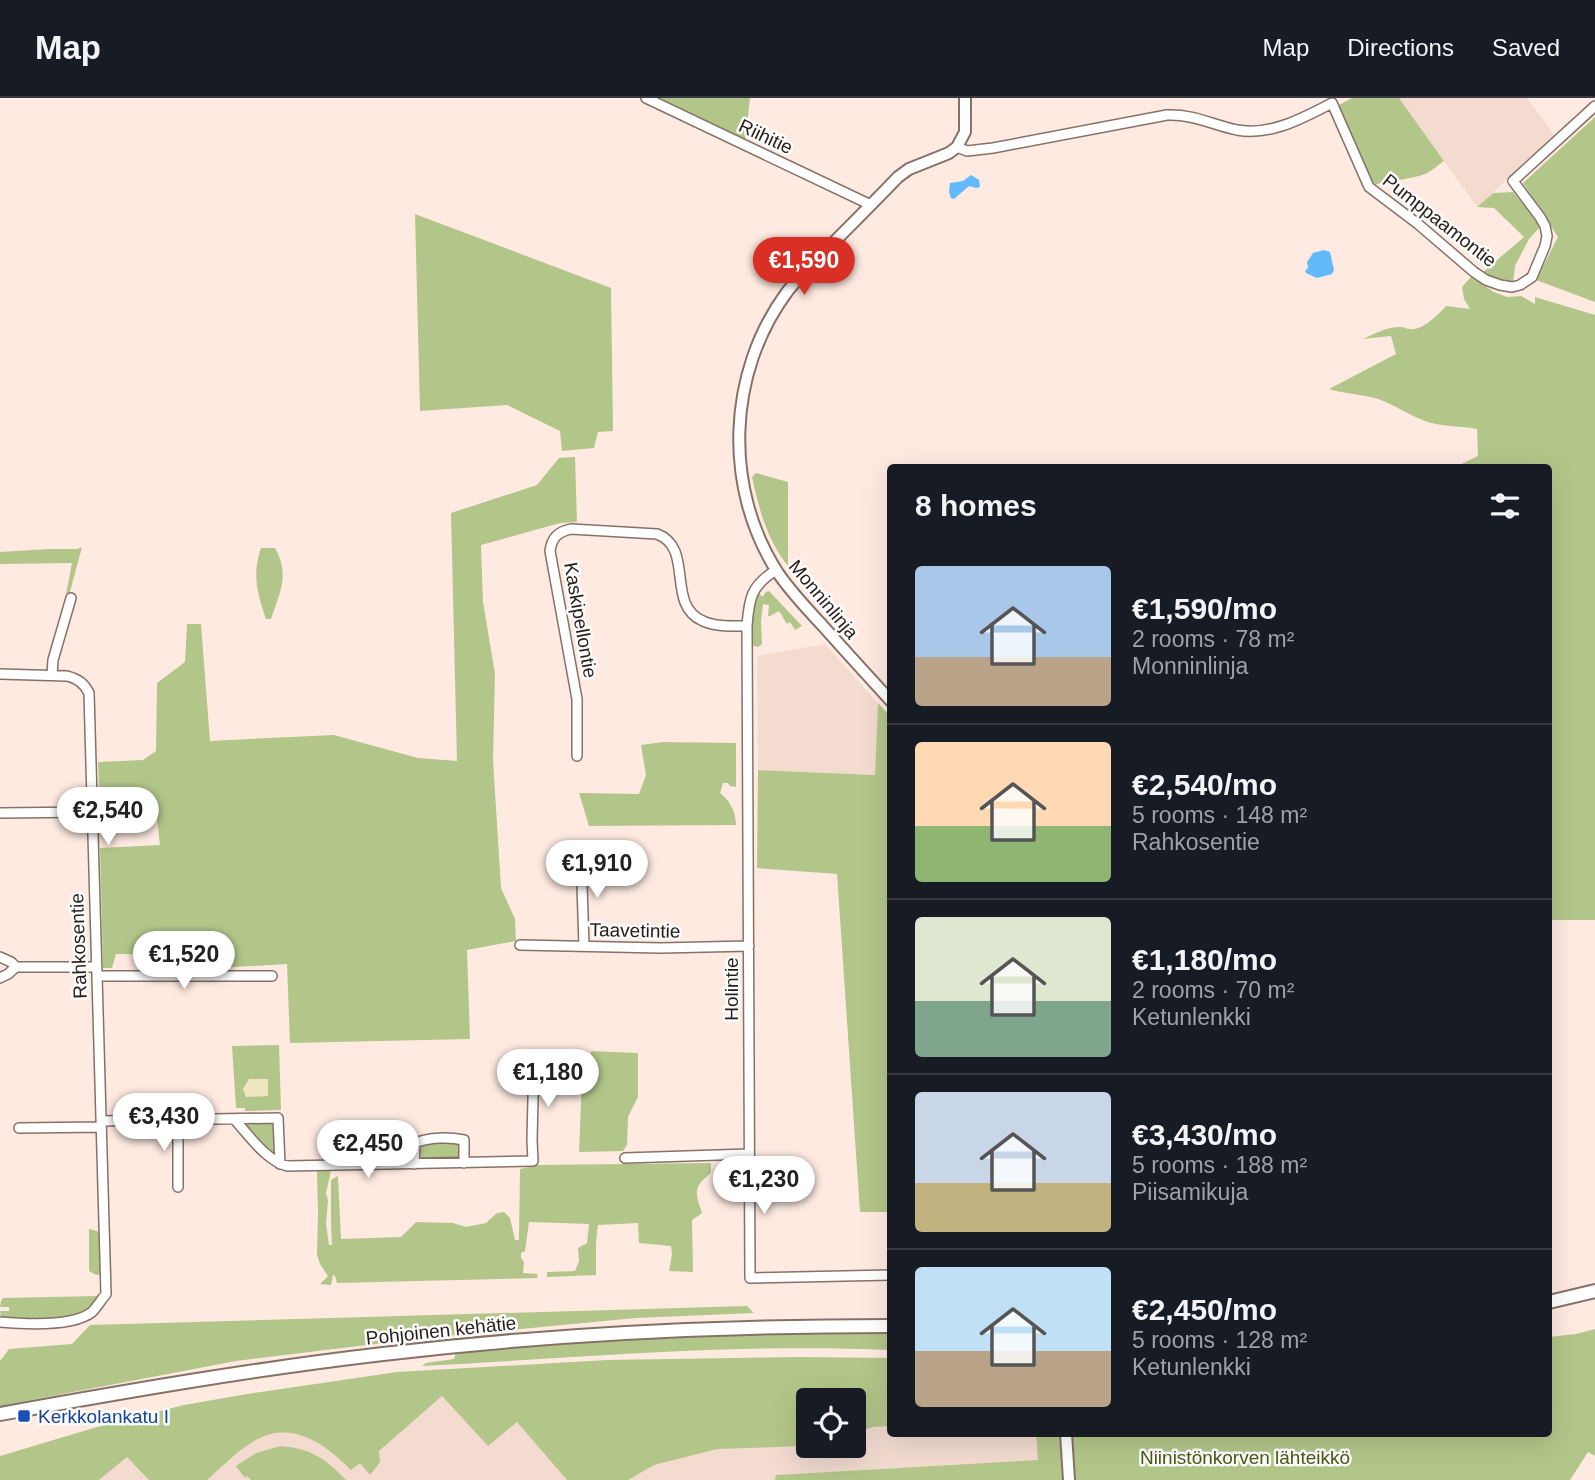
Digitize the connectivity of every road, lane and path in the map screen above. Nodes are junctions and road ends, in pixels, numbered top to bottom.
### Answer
1 (646, 98) edge
2 (965, 98) edge
3 (1595, 106) edge
4 (957, 147) junction
5 (871, 205) junction
6 (776, 570) junction
7 (71, 598) dead end
8 (747, 626) junction
9 (0, 674) edge
10 (52, 675) junction
11 (887, 697) edge
12 (578, 756) dead end
13 (92, 812) junction
14 (0, 813) edge
15 (581, 854) dead end
16 (520, 945) dead end
17 (584, 946) junction
18 (748, 946) junction
19 (0, 957) edge
20 (16, 967) junction
21 (96, 972) junction
22 (272, 976) dead end
23 (0, 978) edge
24 (534, 1058) dead end
25 (178, 1119) junction
26 (234, 1119) junction
27 (101, 1124) junction
28 (19, 1128) dead end
29 (749, 1154) junction
30 (625, 1158) dead end
31 (464, 1163) junction
32 (280, 1164) junction
33 (414, 1164) junction
34 (178, 1187) dead end
35 (887, 1275) edge
36 (1595, 1291) edge
37 (1552, 1301) edge
38 (0, 1322) edge
39 (887, 1326) edge
40 (0, 1414) edge
41 (1066, 1437) edge
42 (1069, 1480) edge

1 - 5 street, Riihitie
2 - 4 street
3 - 4 street, Pumppaamontie
4 - 5 street, Monninlinja
5 - 6 street, Monninlinja
6 - 8 street, Holintie
6 - 11 street, Monninlinja
7 - 10 street
8 - 12 street, Kaskipellontie
8 - 18 street, Holintie
9 - 10 street, Rahkosentie
10 - 13 street, Rahkosentie
13 - 14 street
13 - 21 street, Rahkosentie
15 - 17 street
16 - 17 street, Taavetintie
17 - 18 street, Taavetintie
18 - 29 street, Holintie
19 - 20 street
20 - 21 street
20 - 23 street
21 - 22 street
21 - 27 street, Rahkosentie
24 - 31 street
25 - 26 street
25 - 27 street
25 - 34 street
26 - 32 street
26 - 32 street
27 - 28 street
27 - 38 street, Rahkosentie
29 - 30 street
29 - 35 street, Holintie
31 - 33 street
31 - 33 street
32 - 33 street
36 - 37 main road
39 - 40 main road, Pohjoinen kehätie
41 - 42 street

